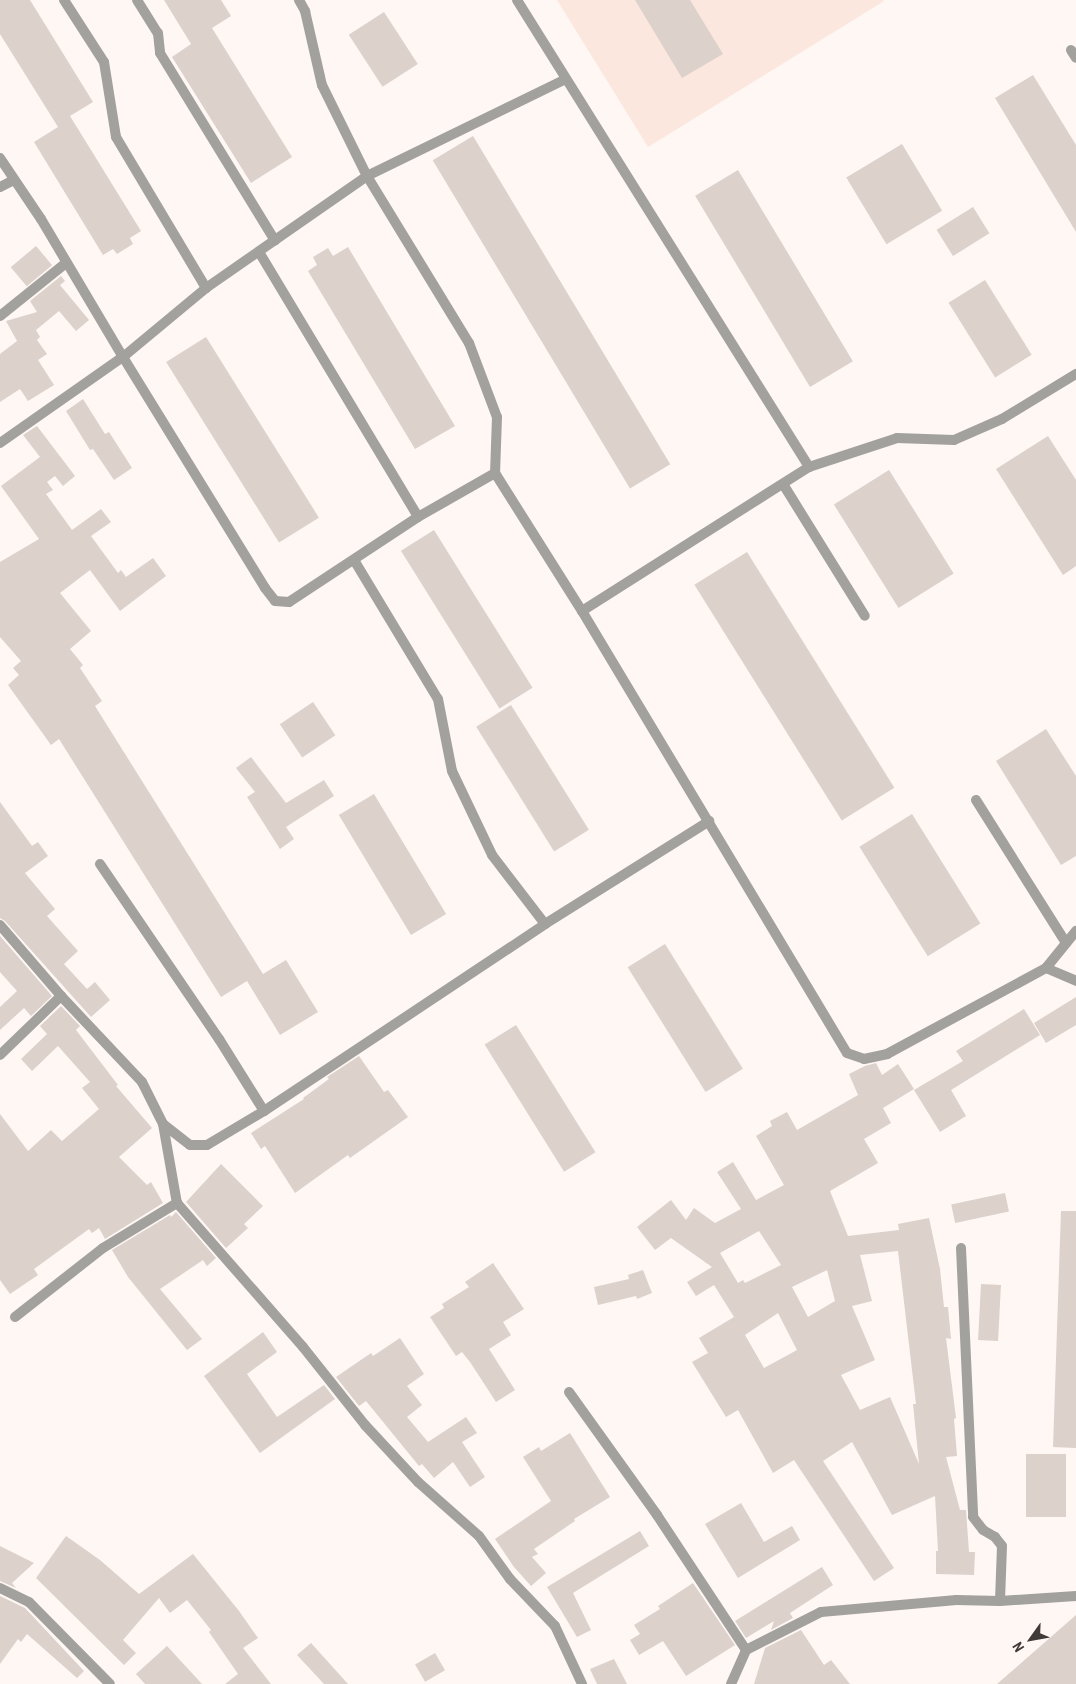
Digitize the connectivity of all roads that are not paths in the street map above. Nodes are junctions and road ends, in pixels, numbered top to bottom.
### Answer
1 (64, 0) edge
2 (137, 0) edge
3 (299, 0) edge
4 (517, 0) edge
5 (566, 79) junction
6 (0, 158) edge
7 (367, 176) junction
8 (14, 180) junction
9 (0, 187) edge
10 (275, 241) junction
11 (260, 252) junction
12 (66, 263) junction
13 (206, 288) junction
14 (0, 316) edge
15 (123, 357) junction
16 (1076, 374) edge
17 (0, 443) edge
18 (809, 467) junction
19 (495, 473) junction
20 (783, 484) junction
21 (418, 517) junction
22 (354, 560) junction
23 (582, 611) junction
24 (865, 616) dead end
25 (976, 800) dead end
26 (709, 821) junction
27 (100, 864) dead end
28 (545, 924) junction
29 (0, 925) edge
30 (1076, 931) edge
31 (1066, 943) junction
32 (1046, 968) junction
33 (1076, 981) edge
34 (61, 996) junction
35 (0, 1055) edge
36 (264, 1111) junction
37 (164, 1124) junction
38 (177, 1203) junction
39 (961, 1248) dead end
40 (15, 1318) dead end
41 (569, 1392) dead end
42 (0, 1588) edge
43 (1076, 1596) edge
44 (1000, 1601) junction
45 (746, 1650) junction
46 (110, 1684) edge
47 (582, 1684) edge
48 (731, 1684) edge

1 - 13 street
2 - 10 street
3 - 7 street
4 - 5 street
5 - 7 street
5 - 18 street
6 - 8 street
7 - 10 street
7 - 19 street
8 - 9 street
8 - 12 street
10 - 11 street
11 - 13 street
11 - 21 street
12 - 14 street
12 - 15 street
13 - 15 street
15 - 17 street
15 - 22 street
16 - 18 street
18 - 20 street
19 - 21 street
19 - 23 street
20 - 23 street
20 - 24 street
21 - 22 street
22 - 28 street
23 - 26 street
25 - 31 street
26 - 28 street
26 - 32 street
27 - 36 street
28 - 36 street
29 - 34 street
30 - 31 street
31 - 32 street
32 - 33 street
34 - 35 street
34 - 37 street
36 - 37 street
37 - 38 street
38 - 40 street
38 - 47 street
39 - 44 street
41 - 45 street
42 - 46 street
43 - 44 street
44 - 45 street
45 - 48 street

